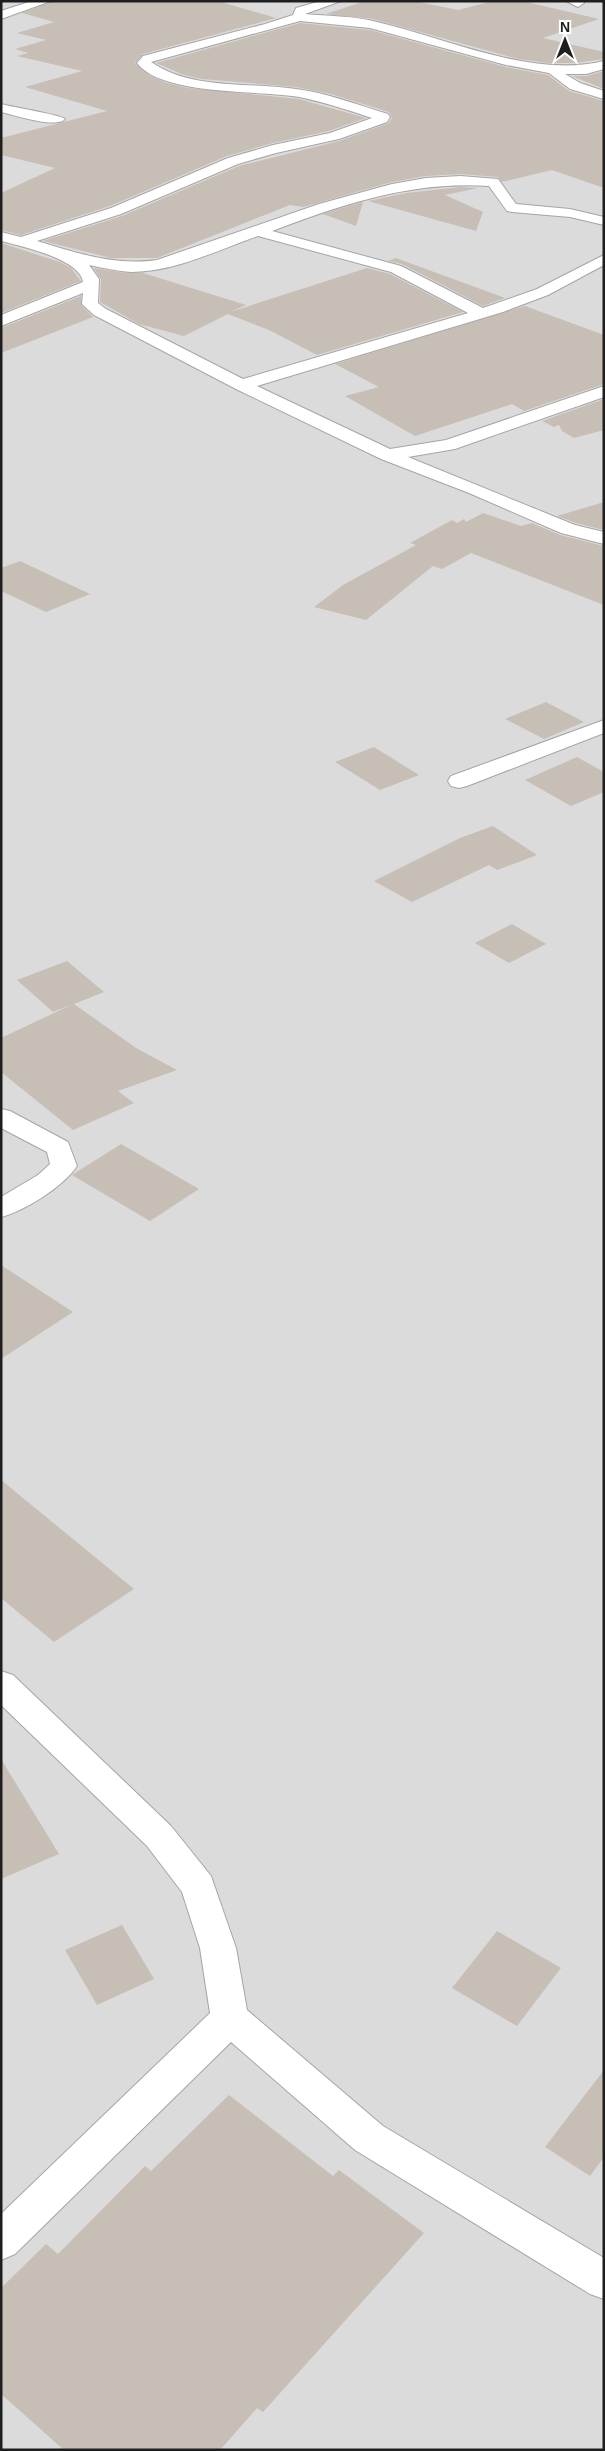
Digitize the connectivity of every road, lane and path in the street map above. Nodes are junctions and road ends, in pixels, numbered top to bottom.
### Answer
1 (44, 1) edge
2 (335, 1) edge
3 (1, 15) edge
4 (298, 17) junction
5 (604, 65) edge
6 (551, 70) junction
7 (604, 95) edge
8 (1, 108) edge
9 (58, 119) dead end
10 (604, 221) edge
11 (257, 231) junction
12 (1, 236) edge
13 (22, 242) junction
14 (57, 254) junction
15 (604, 259) edge
16 (90, 285) junction
17 (480, 313) junction
18 (1, 321) edge
19 (242, 385) junction
20 (604, 391) edge
21 (449, 445) junction
22 (387, 455) junction
23 (451, 479) junction
24 (604, 538) edge
25 (604, 726) edge
26 (459, 780) dead end
27 (1, 1117) edge
28 (1, 1209) edge
29 (1, 1684) edge
30 (230, 2018) junction
31 (1, 2241) edge
32 (604, 2280) edge

1 - 3 street
2 - 4 street
4 - 6 street
4 - 13 street
5 - 6 street
6 - 7 street
8 - 9 street
10 - 11 street
11 - 14 street
11 - 17 street
12 - 13 street
13 - 14 street
14 - 16 street
15 - 17 street
16 - 18 street
16 - 19 street
17 - 19 street
19 - 22 street
20 - 21 street
21 - 22 street
21 - 23 street
22 - 23 street
23 - 24 street
25 - 26 street
27 - 28 street
29 - 30 street
30 - 31 street
30 - 32 street

